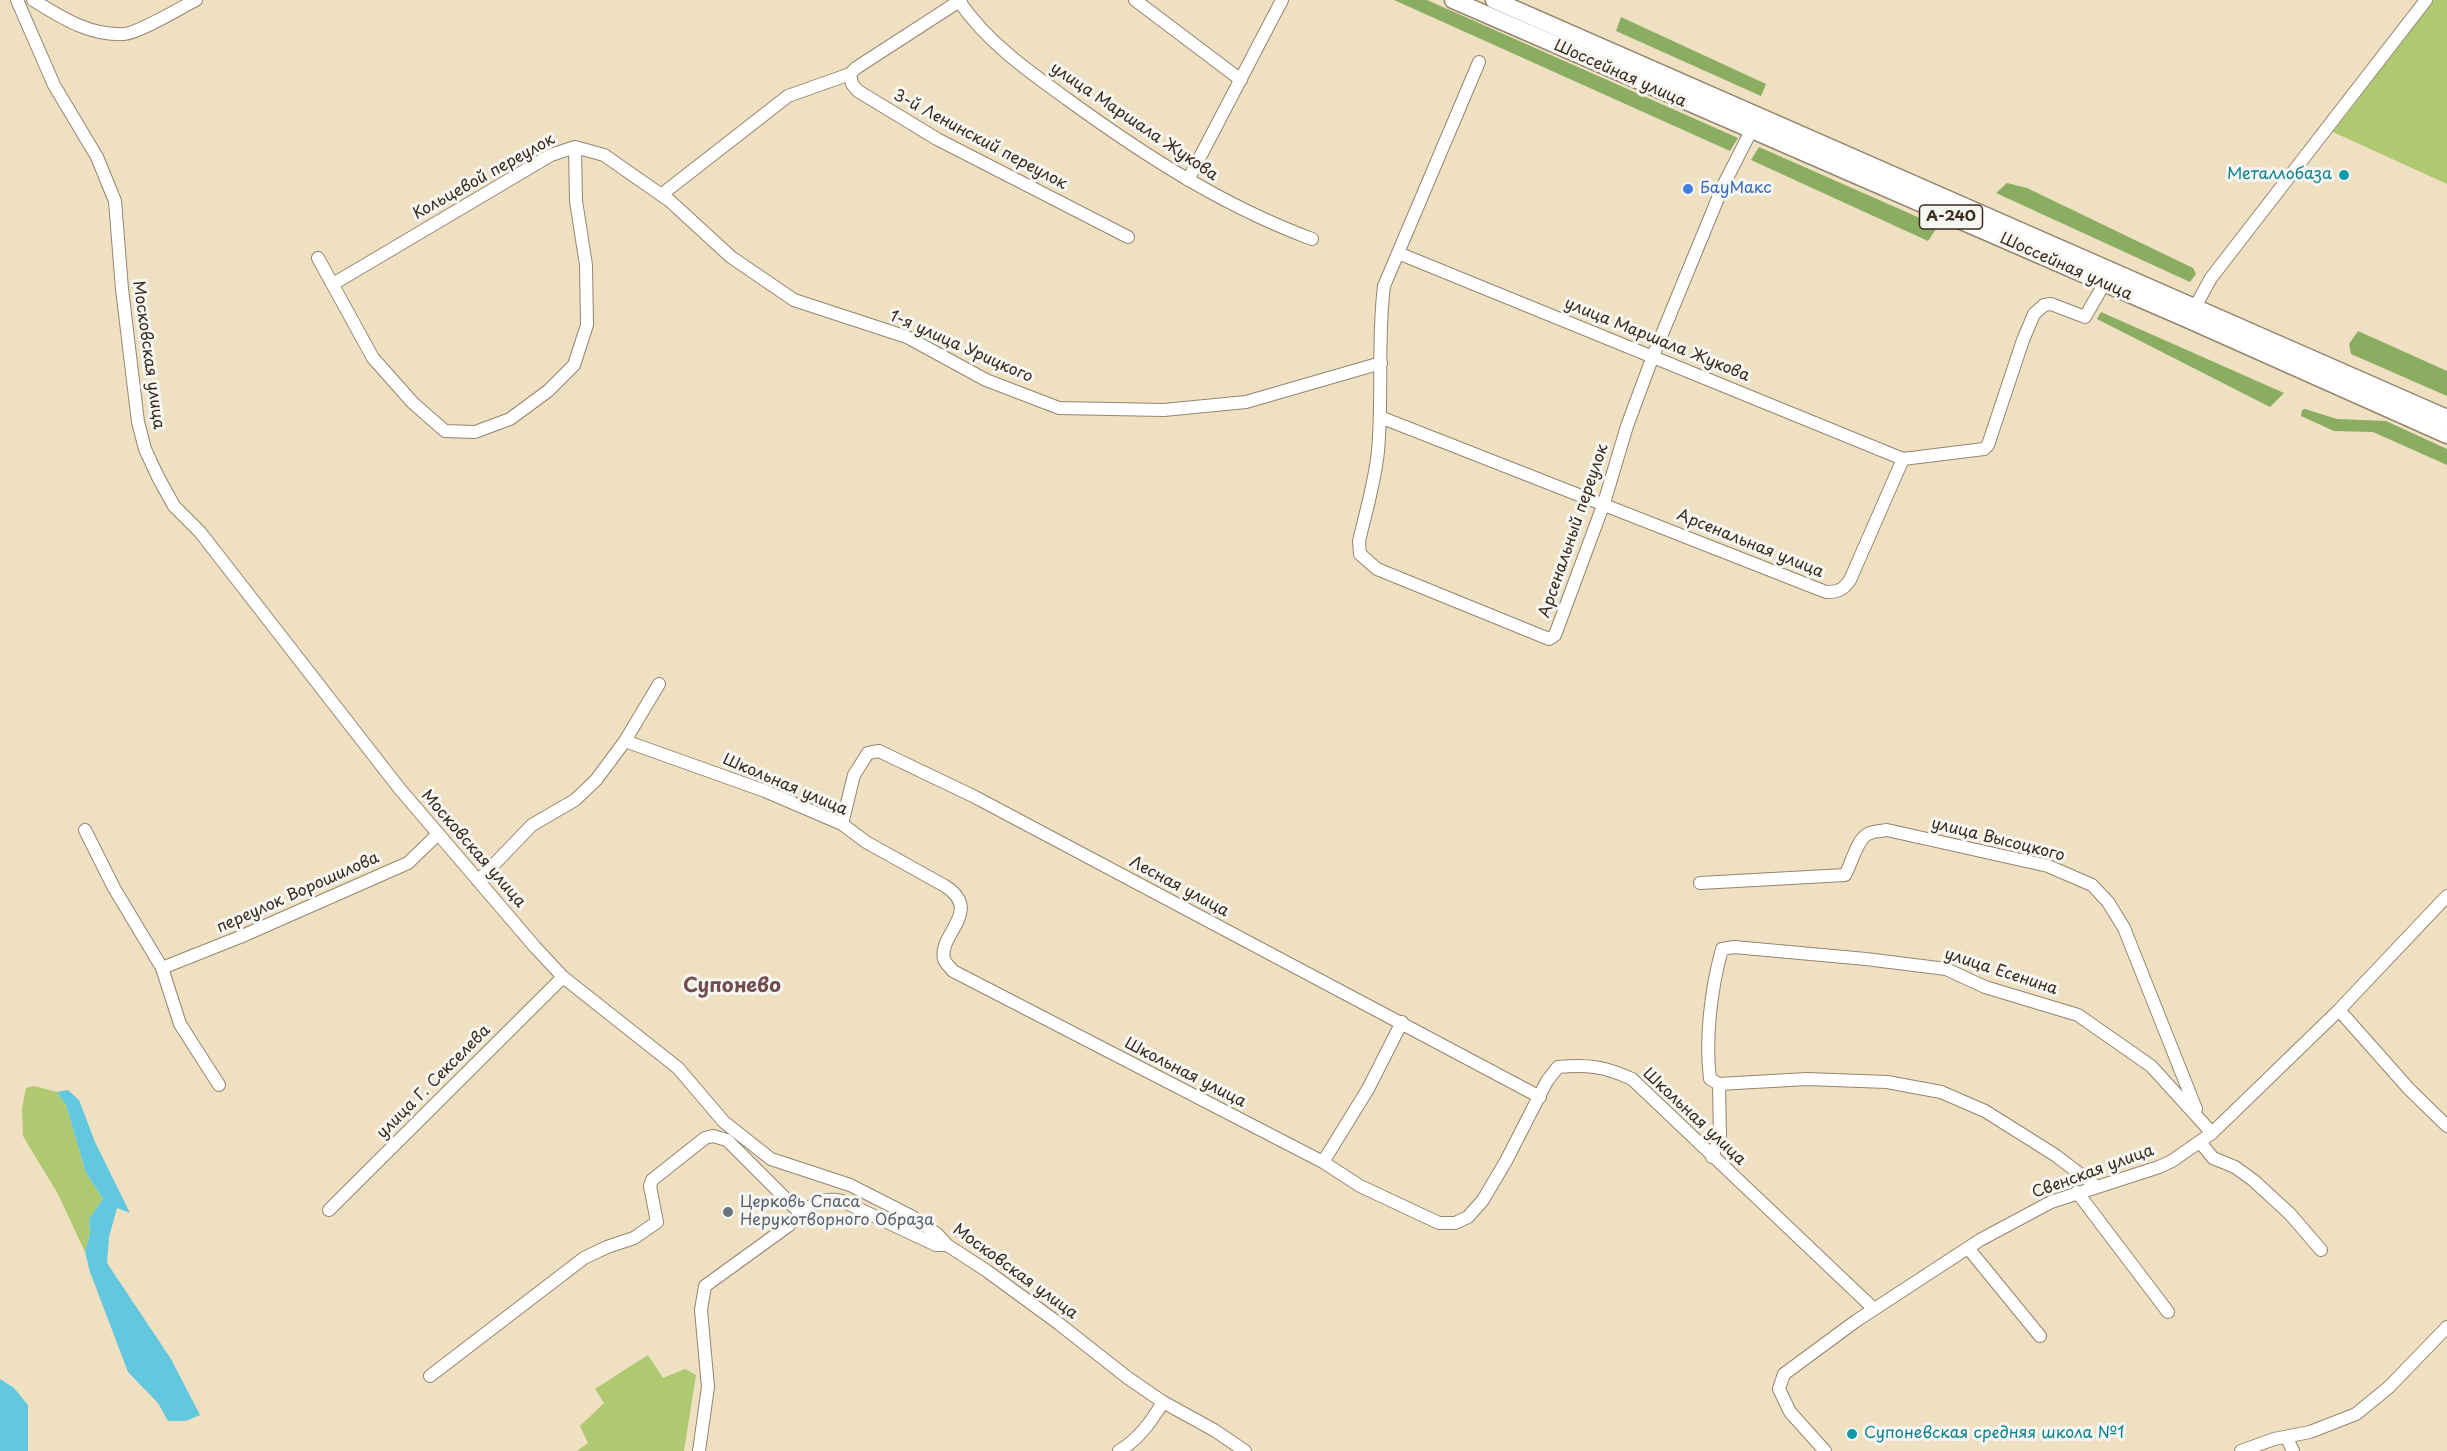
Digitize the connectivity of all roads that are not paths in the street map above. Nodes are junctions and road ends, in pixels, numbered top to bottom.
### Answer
1 (17, 0) edge
2 (33, 0) edge
3 (196, 0) edge
4 (1135, 0) edge
5 (1282, 0) edge
6 (1453, 0) edge
7 (1494, 0) edge
8 (2426, 0) edge
9 (960, 1) edge
10 (1479, 62) dead end
11 (850, 74) junction
12 (1241, 80) junction
13 (1751, 131) junction
14 (575, 147) junction
15 (1188, 180) junction
16 (661, 195) junction
17 (1128, 237) dead end
18 (1312, 239) dead end
19 (1398, 253) junction
20 (318, 258) dead end
21 (333, 284) junction
22 (2104, 284) junction
23 (2195, 307) junction
24 (1653, 356) junction
25 (1381, 363) junction
26 (1380, 417) junction
27 (2447, 418) edge
28 (2447, 435) edge
29 (1903, 459) junction
30 (1604, 503) junction
31 (659, 684) dead end
32 (626, 741) junction
33 (842, 824) junction
34 (86, 830) dead end
35 (438, 834) junction
36 (478, 881) junction
37 (1700, 883) dead end
38 (2447, 896) edge
39 (162, 968) junction
40 (563, 977) junction
41 (2339, 1010) junction
42 (1402, 1022) junction
43 (1719, 1084) junction
44 (219, 1085) dead end
45 (1540, 1097) junction
46 (2199, 1117) junction
47 (2447, 1126) edge
48 (2212, 1133) junction
49 (2200, 1142) junction
50 (1713, 1157) junction
51 (1323, 1162) junction
52 (2097, 1187) junction
53 (2077, 1192) junction
54 (329, 1210) dead end
55 (801, 1214) junction
56 (947, 1245) junction
57 (1968, 1248) junction
58 (2321, 1250) dead end
59 (1874, 1309) junction
60 (2168, 1312) dead end
61 (2447, 1327) edge
62 (2040, 1336) dead end
63 (430, 1376) dead end
64 (1163, 1402) junction
65 (2287, 1438) junction
66 (699, 1451) edge
67 (1119, 1451) edge
68 (1245, 1451) edge
69 (1825, 1451) edge
70 (2241, 1451) edge
71 (2293, 1451) edge

1 - 35 street, Московская улица
2 - 3 street
4 - 12 street
5 - 12 street
6 - 13 main road, Шоссейная улица / А-240
7 - 23 main road, Шоссейная улица / А-240
8 - 23 street
9 - 11 street
9 - 15 street, улица Маршала Жукова
10 - 19 street, Арсенальный переулок
11 - 16 street
11 - 17 street, 3-й Ленинский переулок
12 - 15 street
13 - 22 main road, Шоссейная улица / А-240
13 - 24 street, Арсенальный переулок
14 - 16 street, 1-я улица Урицкого
14 - 21 street, Кольцевой переулок
14 - 21 street, Кольцевой переулок
15 - 18 street, улица Маршала Жукова
16 - 25 street, 1-я улица Урицкого
19 - 24 street, улица Маршала Жукова
19 - 25 street, Арсенальный переулок
20 - 21 street, Кольцевой переулок
22 - 28 main road, Шоссейная улица / А-240
22 - 29 street
23 - 27 main road, Шоссейная улица / А-240
24 - 29 street, улица Маршала Жукова
24 - 30 street, Арсенальный переулок
25 - 26 street, Арсенальный переулок
26 - 30 street, Арсенальная улица
26 - 30 street, Арсенальный переулок
29 - 30 street, Арсенальная улица
31 - 32 street
32 - 33 street, Школьная улица
32 - 36 street
33 - 42 street, Лесная улица
33 - 51 street, Школьная улица
34 - 39 street
35 - 36 street, Московская улица
35 - 39 street, переулок Ворошилова
36 - 40 street, Московская улица
37 - 46 street, улица Высоцкого
38 - 41 street, Свенская улица
39 - 44 street
40 - 54 street, улица Г. Секселева
40 - 56 street, Московская улица
41 - 47 street
41 - 48 street, Свенская улица
42 - 45 street, Лесная улица
42 - 51 street
43 - 46 street, улица Есенина
43 - 50 street
43 - 52 street
45 - 50 street, Школьная улица
45 - 51 street, Школьная улица
46 - 48 street, улица Есенина
48 - 49 street, Свенская улица
49 - 52 street, Свенская улица
49 - 58 street
50 - 59 street, Школьная улица
52 - 53 street, Свенская улица
53 - 57 street, Свенская улица
53 - 60 street
55 - 56 street
55 - 63 street
55 - 66 street
56 - 64 street, Московская улица
57 - 59 street, Свенская улица
57 - 62 street
59 - 69 street, Свенская улица
61 - 65 street
64 - 67 street
64 - 68 street, Московская улица
65 - 70 street
65 - 71 street

